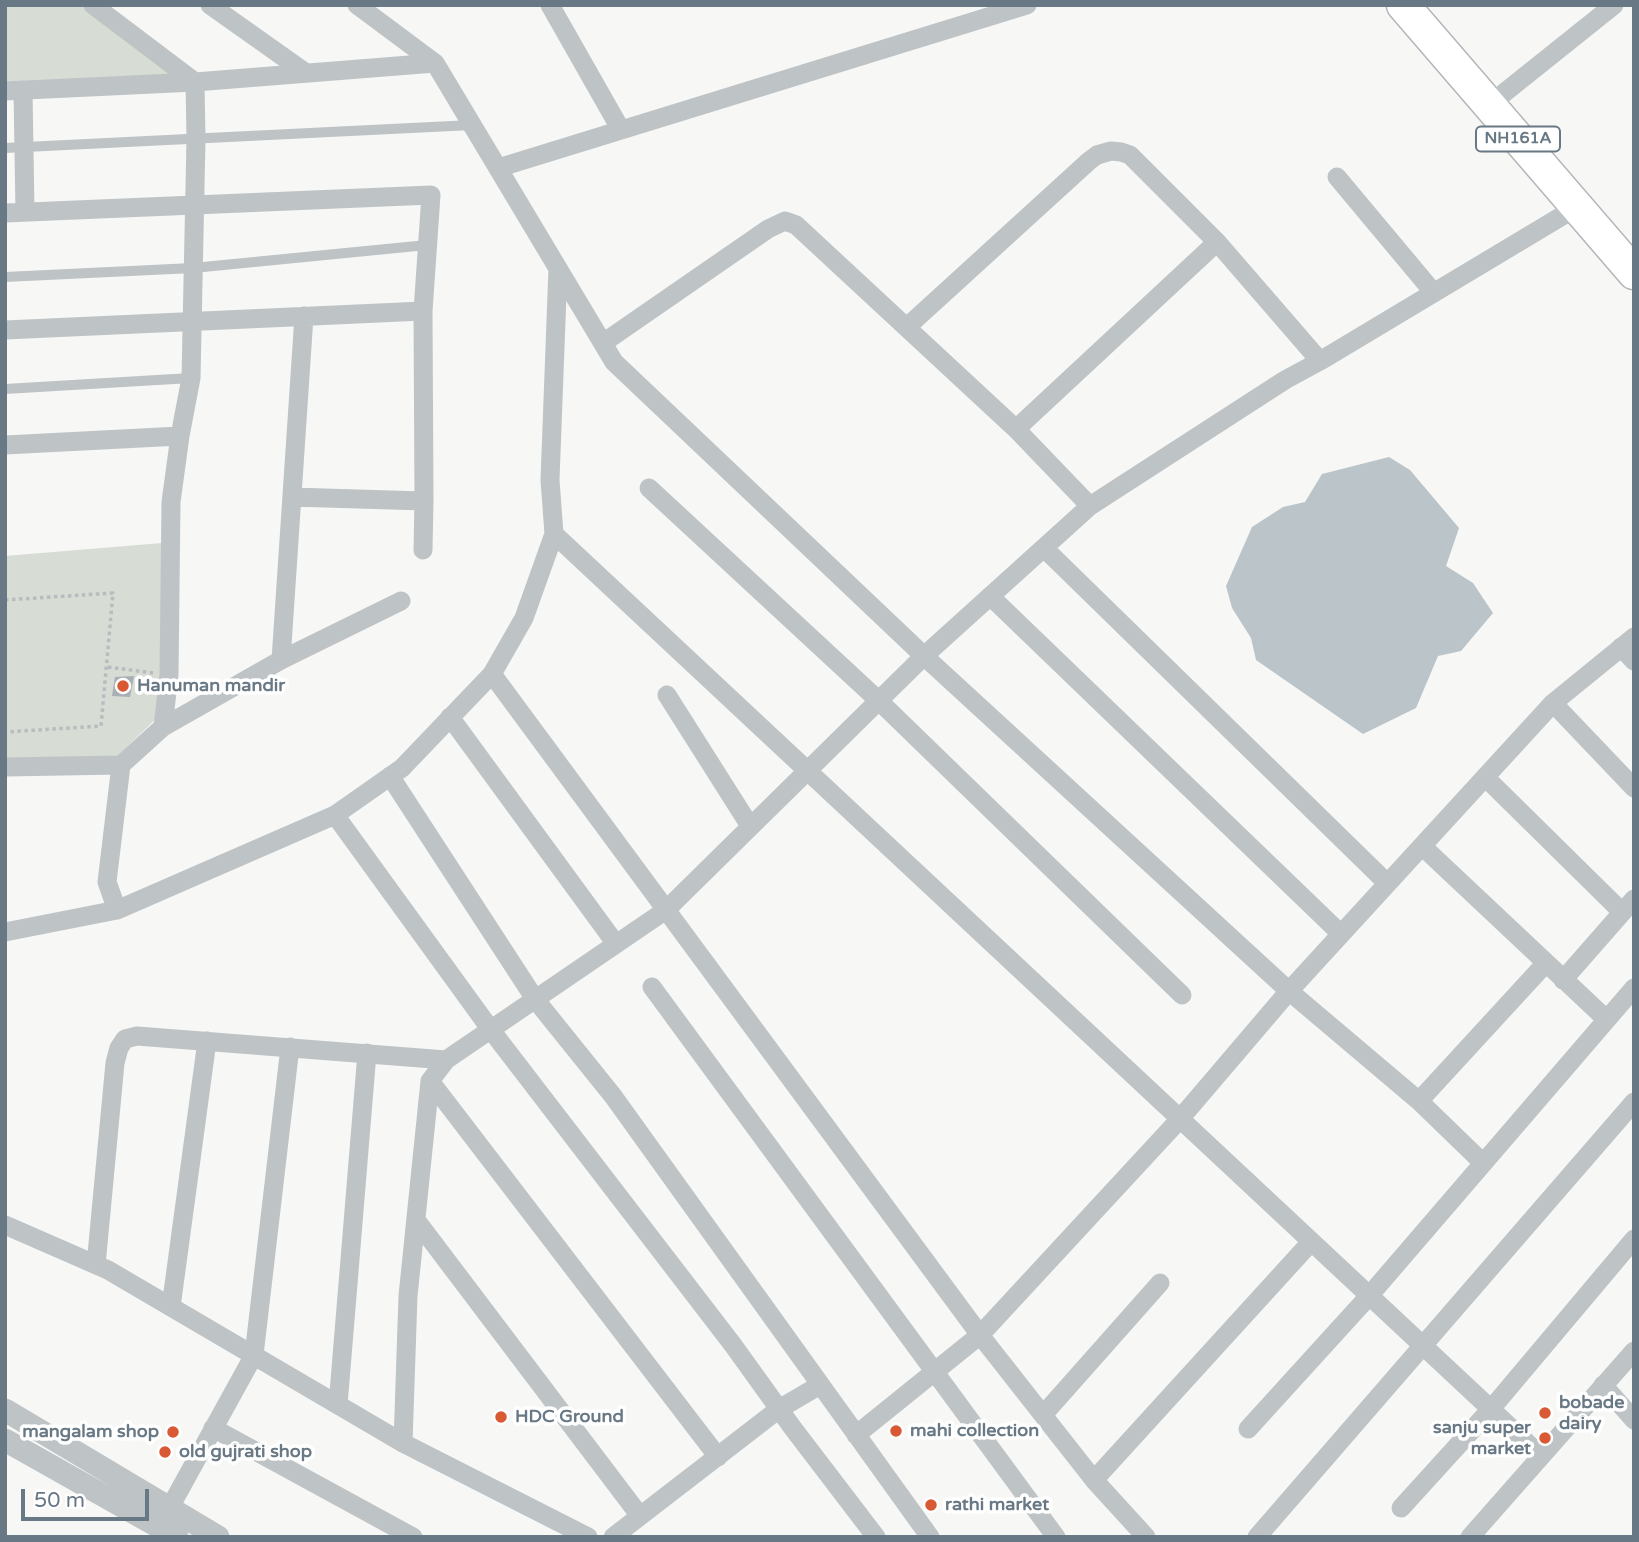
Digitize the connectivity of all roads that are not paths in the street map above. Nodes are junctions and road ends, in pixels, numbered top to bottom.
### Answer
1 (93, 5) edge
2 (210, 5) edge
3 (550, 5) edge
4 (1403, 5) edge
5 (1019, 6) edge
6 (1613, 6) edge
7 (366, 8) edge
8 (1588, 14) edge
9 (435, 63) junction
10 (306, 73) junction
11 (195, 82) junction
12 (14, 91) edge
13 (1489, 105) junction
14 (472, 125) junction
15 (621, 130) junction
16 (196, 139) junction
17 (14, 148) edge
18 (498, 168) junction
19 (1337, 177) dead end
20 (195, 205) junction
21 (1577, 207) junction
22 (15, 212) edge
23 (1217, 242) junction
24 (427, 245) junction
25 (1629, 259) edge
26 (558, 267) junction
27 (193, 268) junction
28 (5, 277) edge
29 (1434, 293) junction
30 (423, 311) junction
31 (304, 316) junction
32 (191, 322) junction
33 (908, 326) junction
34 (5, 330) edge
35 (603, 343) junction
36 (1320, 361) junction
37 (191, 378) junction
38 (5, 389) edge
39 (1016, 429) junction
40 (180, 436) junction
41 (5, 445) edge
42 (649, 488) dead end
43 (292, 497) junction
44 (424, 501) junction
45 (1090, 506) junction
46 (554, 534) junction
47 (1044, 548) junction
48 (423, 550) dead end
49 (990, 596) junction
50 (401, 601) dead end
51 (1630, 648) edge
52 (924, 656) junction
53 (281, 660) junction
54 (492, 674) junction
55 (667, 695) dead end
56 (878, 700) junction
57 (1553, 703) junction
58 (450, 717) junction
59 (163, 727) junction
60 (121, 765) junction
61 (5, 767) edge
62 (807, 769) junction
63 (390, 776) junction
64 (1485, 777) junction
65 (1634, 788) edge
66 (335, 815) junction
67 (750, 826) junction
68 (1422, 846) junction
69 (1387, 883) junction
70 (1628, 906) edge
71 (117, 910) junction
72 (666, 910) junction
73 (5, 932) edge
74 (1341, 934) junction
75 (616, 944) junction
76 (1545, 964) junction
77 (1563, 980) junction
78 (652, 987) dead end
79 (1634, 988) edge
80 (1289, 991) junction
81 (1182, 995) dead end
82 (535, 999) junction
83 (1606, 1019) junction
84 (491, 1030) junction
85 (207, 1041) junction
86 (290, 1047) junction
87 (367, 1053) junction
88 (446, 1060) junction
89 (430, 1081) junction
90 (1419, 1101) junction
91 (1634, 1102) edge
92 (1179, 1120) junction
93 (1482, 1162) junction
94 (416, 1220) junction
95 (5, 1225) edge
96 (1634, 1239) edge
97 (1311, 1242) junction
98 (96, 1265) junction
99 (1160, 1283) dead end
100 (1369, 1296) junction
101 (171, 1307) junction
102 (979, 1335) junction
103 (1423, 1344) junction
104 (1634, 1351) edge
105 (254, 1355) junction
106 (934, 1371) junction
107 (820, 1385) junction
108 (1603, 1385) junction
109 (338, 1405) junction
110 (779, 1409) junction
111 (1492, 1409) junction
112 (5, 1410) edge
113 (1043, 1415) junction
114 (1634, 1420) edge
115 (213, 1428) junction
116 (1248, 1429) dead end
117 (856, 1435) junction
118 (5, 1440) edge
119 (403, 1443) junction
120 (1540, 1455) junction
121 (718, 1457) junction
122 (1094, 1480) junction
123 (1401, 1508) dead end
124 (640, 1516) junction
125 (169, 1524) edge
126 (218, 1537) edge
127 (413, 1537) edge
128 (588, 1537) edge
129 (614, 1537) edge
130 (876, 1537) edge
131 (930, 1537) edge
132 (1056, 1537) edge
133 (1146, 1537) edge
134 (1256, 1537) edge
135 (1470, 1537) edge

1 - 11 street
2 - 10 street
3 - 15 street
4 - 13 highway, NH161A
5 - 15 street
6 - 8 street
7 - 9 street
8 - 13 street
9 - 10 street
9 - 14 street
10 - 11 street
11 - 12 street
11 - 16 street
12 - 17 street
13 - 21 highway, NH161A
14 - 16 lane
14 - 18 street
15 - 18 street
16 - 17 lane
16 - 20 street
17 - 22 street
18 - 26 street
19 - 29 street
20 - 22 street
20 - 24 street
20 - 27 street
21 - 25 highway, NH161A
21 - 29 street
23 - 33 street
23 - 36 street
23 - 39 street
24 - 27 lane
24 - 30 street
26 - 35 street
26 - 46 street
27 - 28 lane
27 - 32 street
29 - 36 street
30 - 31 street
30 - 44 street
31 - 32 street
31 - 43 street
32 - 34 street
32 - 37 street
33 - 35 street
33 - 39 street
35 - 52 street
36 - 45 street
37 - 38 lane
37 - 40 street
39 - 45 street
40 - 41 street
40 - 59 street
42 - 56 street
43 - 44 street
43 - 53 street
44 - 48 street
45 - 47 street
46 - 54 street
46 - 62 street
47 - 49 street
47 - 69 street
49 - 52 street
49 - 74 street
50 - 53 street
51 - 57 street
52 - 56 street
52 - 80 street
53 - 59 street
54 - 58 street
54 - 72 street
55 - 67 street
56 - 62 street
56 - 81 street
57 - 64 street
57 - 65 street
58 - 63 street
58 - 75 street
59 - 60 street
60 - 61 street
60 - 71 street
62 - 67 street
62 - 92 street
63 - 66 street
63 - 82 street
64 - 68 street
64 - 70 street
66 - 71 street
66 - 84 street
67 - 72 street
68 - 69 street
68 - 76 street
69 - 74 street
70 - 77 street
71 - 73 street
72 - 75 street
72 - 102 street
74 - 80 street
75 - 82 street
76 - 77 street
76 - 90 street
77 - 83 street
78 - 106 street
79 - 83 street
80 - 90 street
80 - 92 street
82 - 84 street
82 - 107 street
83 - 93 street
84 - 88 street
84 - 110 street
85 - 86 street
85 - 98 street
85 - 101 street
86 - 87 street
86 - 105 street
87 - 88 street
87 - 109 street
88 - 89 street
89 - 94 street
89 - 121 street
90 - 93 street
91 - 103 street
92 - 97 street
92 - 102 street
93 - 100 street
94 - 119 street
94 - 124 street
95 - 98 street
96 - 111 street
97 - 100 street
97 - 122 street
98 - 101 street
99 - 113 street
100 - 103 street
100 - 116 street
101 - 105 street
102 - 106 street
102 - 113 street
103 - 111 street
103 - 134 street
104 - 108 street
105 - 109 street
105 - 115 street
106 - 117 street
106 - 132 street
107 - 110 street
107 - 117 street
108 - 114 street
108 - 120 street
109 - 119 street
110 - 121 street
110 - 130 street
111 - 120 street
111 - 123 street
112 - 125 street
113 - 122 street
115 - 125 street
115 - 127 street
117 - 131 street
118 - 125 street
119 - 128 street
120 - 135 street
121 - 124 street
122 - 133 street
124 - 129 street
125 - 126 street

